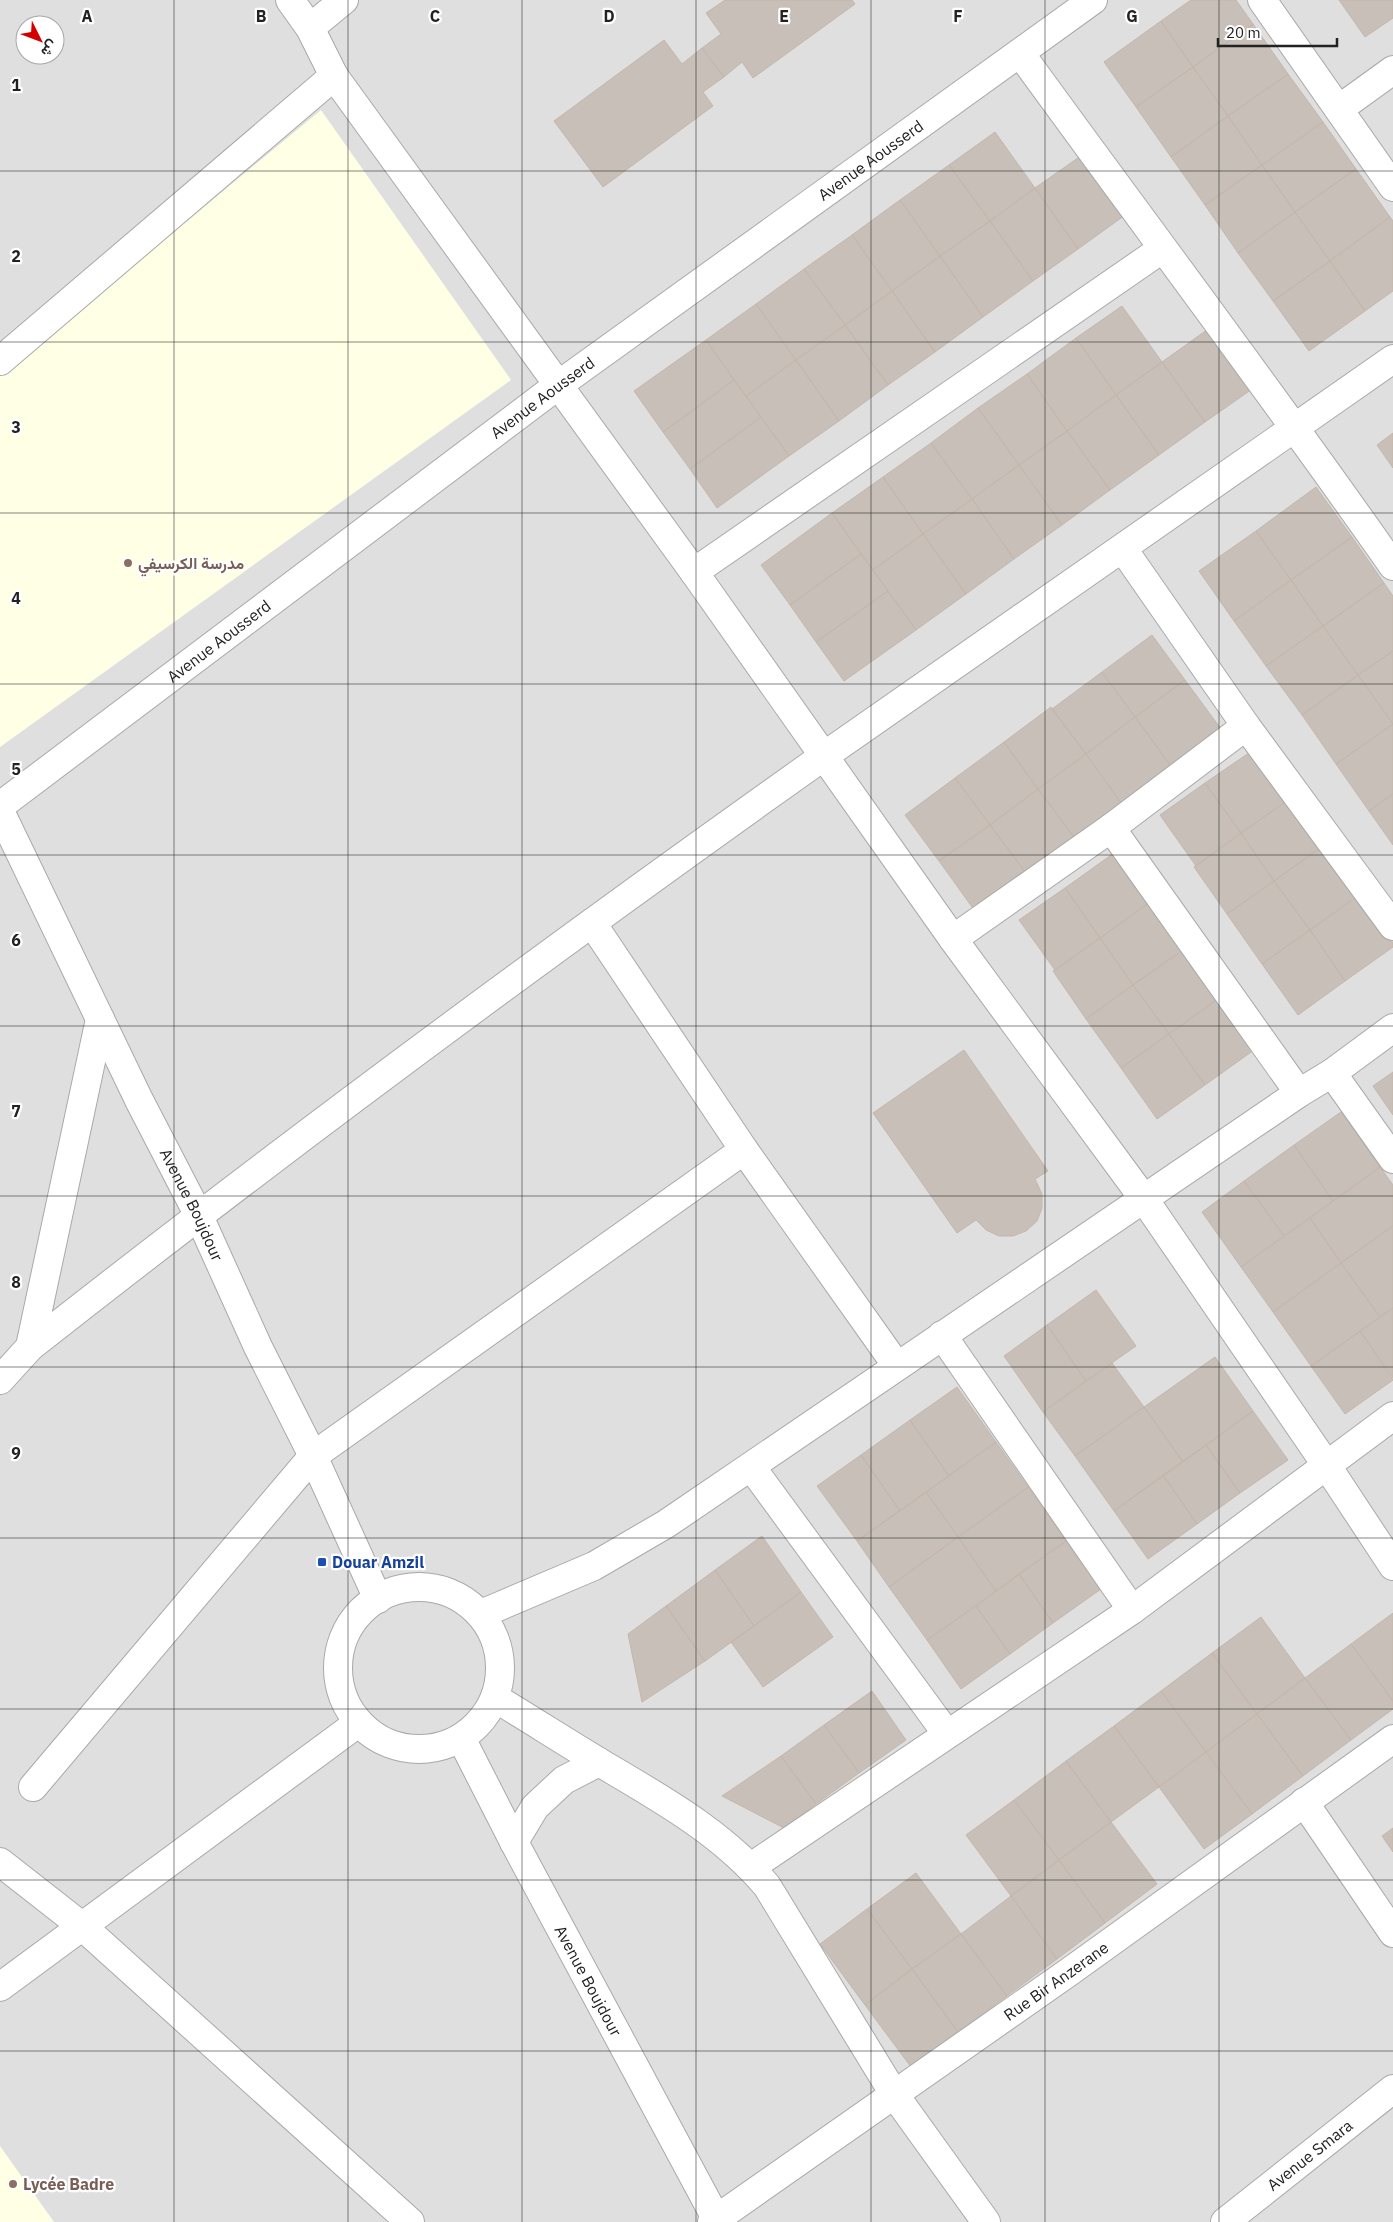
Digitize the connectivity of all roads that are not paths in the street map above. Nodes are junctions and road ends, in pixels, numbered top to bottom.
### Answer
1 (290, 0) edge
2 (344, 0) edge
3 (1093, 0) edge
4 (1262, 0) edge
5 (310, 28) junction
6 (1020, 52) junction
7 (1393, 70) edge
8 (334, 76) junction
9 (1340, 109) junction
10 (1393, 187) edge
11 (1162, 249) junction
12 (1393, 359) edge
13 (0, 360) edge
14 (557, 386) junction
15 (1296, 428) junction
16 (1123, 549) junction
17 (1393, 566) edge
18 (694, 572) junction
19 (1246, 726) junction
20 (824, 756) junction
21 (0, 806) edge
22 (0, 811) edge
23 (1111, 828) junction
24 (592, 924) junction
25 (1393, 926) edge
26 (953, 939) junction
27 (100, 1020) junction
28 (1393, 1028) edge
29 (1332, 1073) junction
30 (1298, 1093) junction
31 (744, 1150) junction
32 (1393, 1159) edge
33 (1144, 1199) junction
34 (198, 1214) junction
35 (942, 1335) junction
36 (30, 1346) junction
37 (897, 1366) junction
38 (0, 1380) edge
39 (1393, 1416) edge
40 (313, 1456) junction
41 (1327, 1466) junction
42 (752, 1468) junction
43 (1393, 1566) edge
44 (378, 1599) junction
45 (1132, 1610) junction
46 (481, 1614) junction
47 (495, 1698) junction
48 (358, 1722) junction
49 (947, 1734) junction
50 (461, 1738) junction
51 (1393, 1739) edge
52 (600, 1762) junction
53 (33, 1787) dead end
54 (1304, 1802) junction
55 (514, 1842) junction
56 (0, 1862) edge
57 (751, 1867) junction
58 (83, 1928) junction
59 (1393, 1933) edge
60 (0, 1987) edge
61 (1393, 2089) edge
62 (894, 2094) junction
63 (716, 2221) edge
64 (410, 2222) edge
65 (986, 2222) edge
66 (1225, 2222) edge

1 - 5 street
2 - 5 street
3 - 6 street, Avenue Aousserd
4 - 9 street
5 - 8 street
6 - 11 street
6 - 14 street, Avenue Aousserd
7 - 9 street
8 - 13 street
8 - 14 street
9 - 10 street
11 - 15 street
11 - 18 street
12 - 15 street
14 - 18 street
14 - 21 street, Avenue Aousserd
15 - 16 street
15 - 17 street
16 - 19 street
16 - 20 street
18 - 20 street
19 - 23 street
19 - 25 street
20 - 24 street
20 - 26 street
22 - 27 street, Avenue Boujdour
23 - 26 street
23 - 30 street
24 - 31 street
24 - 34 street
26 - 33 street
27 - 34 street, Avenue Boujdour
27 - 36 street
28 - 29 street
29 - 30 street
29 - 32 street
30 - 33 street
31 - 37 street
31 - 40 street
33 - 35 street
33 - 41 street
34 - 36 street
34 - 40 street, Avenue Boujdour
35 - 37 street
35 - 45 street
36 - 38 street
37 - 42 street
39 - 41 street
40 - 44 street, Avenue Boujdour
40 - 53 street
41 - 43 street
41 - 45 street
42 - 46 street
42 - 49 street
44 - 46 street
44 - 48 street
45 - 49 street
46 - 47 street
47 - 50 street
47 - 52 street
48 - 50 street
48 - 58 street
49 - 57 street
50 - 55 street, Avenue Boujdour
51 - 54 street, Rue Bir Anzerane
52 - 55 street
52 - 57 street
54 - 59 street
54 - 62 street, Rue Bir Anzerane
55 - 63 street, Avenue Boujdour
56 - 58 street
57 - 62 street
58 - 60 street
58 - 64 street
61 - 66 street, Avenue Smara
62 - 63 street, Rue Bir Anzerane
62 - 65 street

